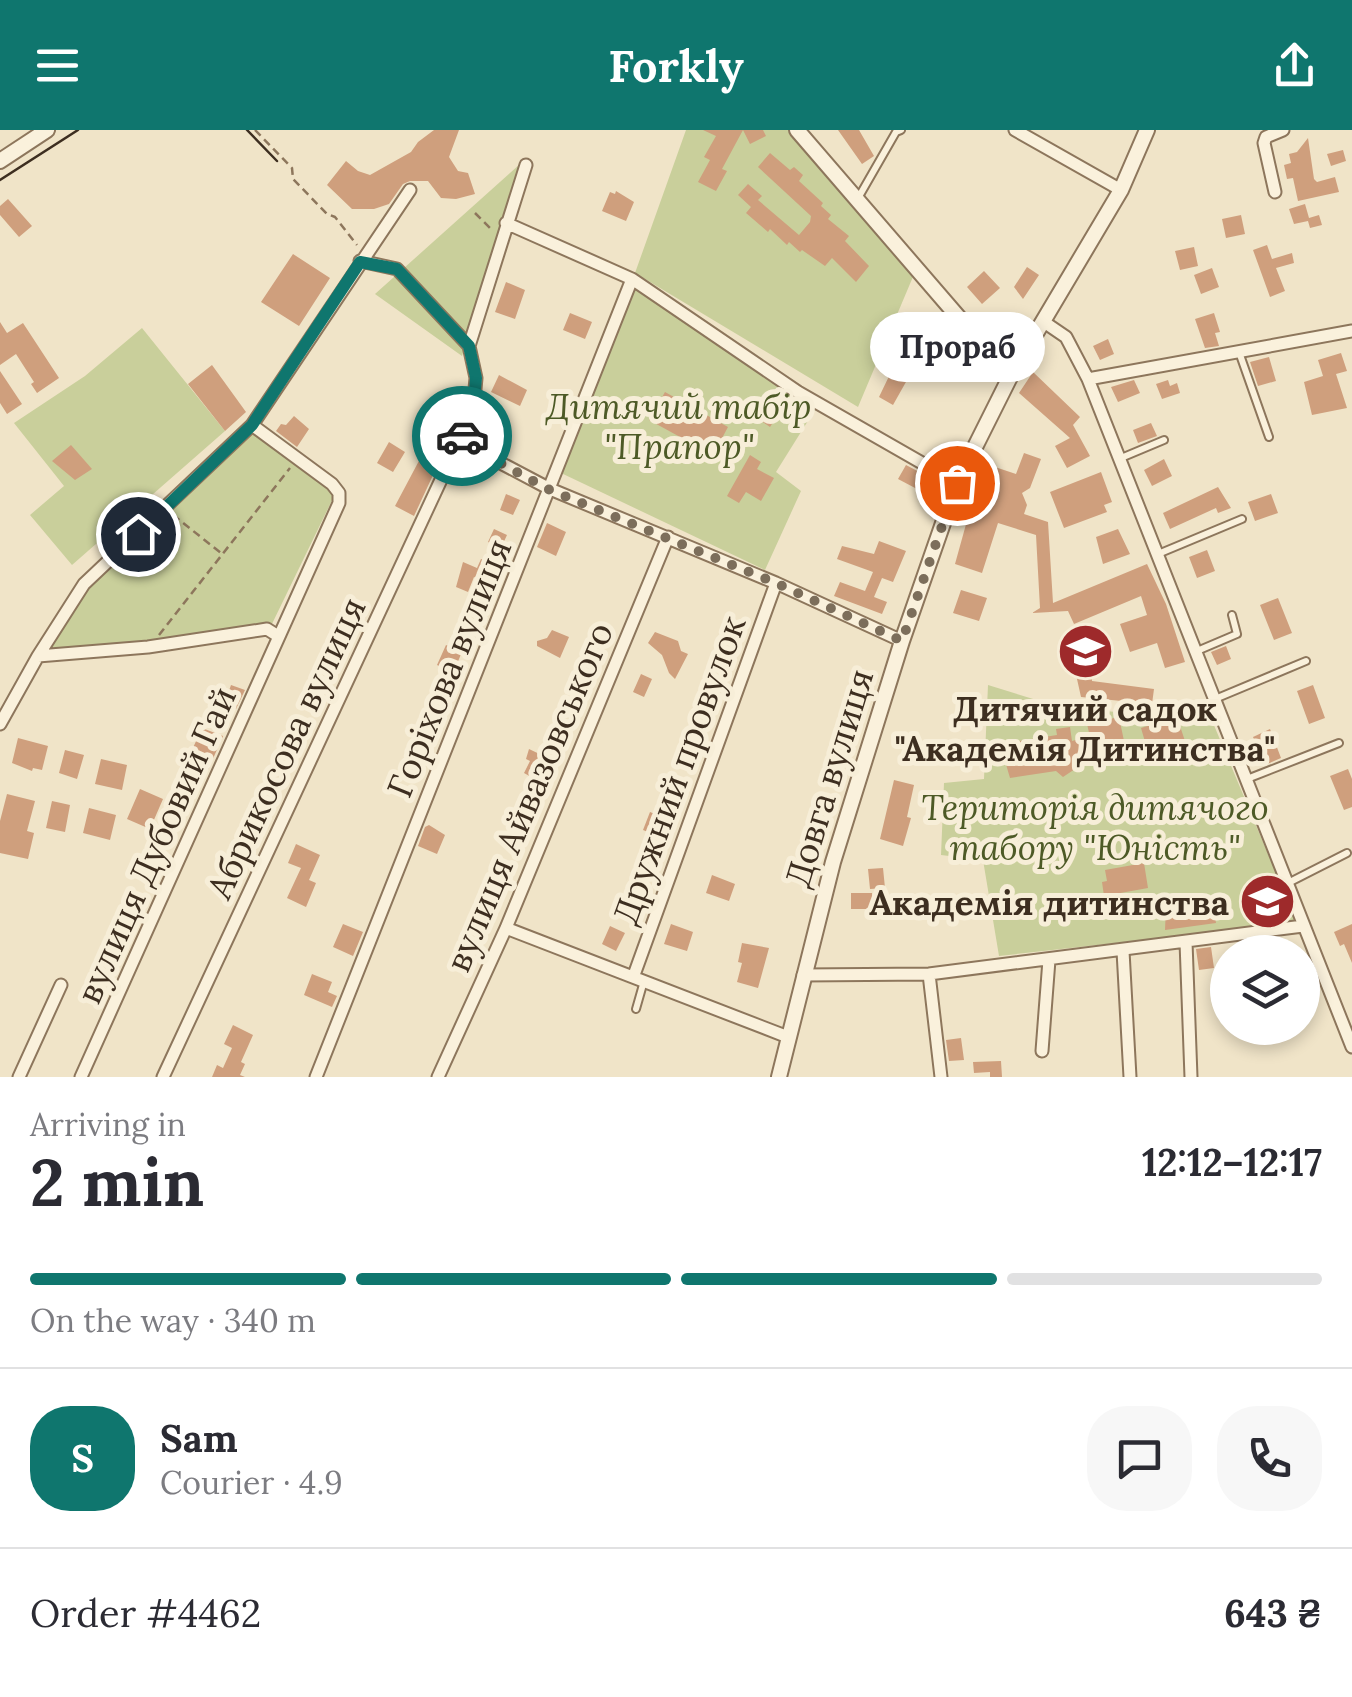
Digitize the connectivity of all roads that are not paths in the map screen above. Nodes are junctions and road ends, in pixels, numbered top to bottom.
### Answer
1 (47, 130) edge
2 (797, 130) edge
3 (901, 130) edge
4 (1015, 130) edge
5 (1147, 130) edge
6 (1283, 130) edge
7 (0, 161) edge
8 (526, 165) dead end
9 (410, 190) dead end
10 (1120, 190) junction
11 (1275, 192) dead end
12 (856, 202) junction
13 (506, 224) junction
14 (360, 262) junction
15 (632, 278) junction
16 (1044, 322) junction
17 (1352, 331) edge
18 (469, 346) junction
19 (1239, 352) junction
20 (1010, 377) junction
21 (1088, 380) junction
22 (252, 425) junction
23 (1269, 437) dead end
24 (1164, 440) dead end
25 (459, 441) junction
26 (1121, 458) junction
27 (957, 483) junction
28 (550, 490) junction
29 (1242, 519) dead end
30 (668, 537) junction
31 (1158, 554) junction
32 (776, 583) junction
33 (1232, 615) dead end
34 (278, 636) junction
35 (902, 641) junction
36 (1196, 651) junction
37 (38, 656) junction
38 (1306, 661) dead end
39 (1215, 699) junction
40 (0, 724) edge
41 (1338, 743) dead end
42 (1246, 780) junction
43 (1347, 853) dead end
44 (1286, 884) junction
45 (1303, 926) junction
46 (506, 928) junction
47 (1186, 942) junction
48 (1123, 951) junction
49 (1049, 960) junction
50 (929, 974) junction
51 (803, 975) junction
52 (639, 977) junction
53 (61, 984) dead end
54 (636, 1008) dead end
55 (788, 1037) junction
56 (1352, 1047) edge
57 (1042, 1051) dead end
58 (19, 1077) edge
59 (82, 1077) edge
60 (163, 1077) edge
61 (316, 1077) edge
62 (438, 1077) edge
63 (779, 1077) edge
64 (942, 1077) edge
65 (1130, 1077) edge
66 (1191, 1077) edge

1 - 7 street
2 - 12 street
3 - 12 lane
4 - 10 street
5 - 10 street, Довга вулиця
6 - 11 street
8 - 13 street
9 - 14 street
10 - 16 street, Довга вулиця
12 - 20 street
13 - 15 street
13 - 18 street
14 - 18 street
14 - 22 street
15 - 27 street
15 - 28 street, Горіхова вулиця
16 - 20 street, Довга вулиця
16 - 21 street
17 - 19 street
18 - 25 street, Абрикосова вулиця
19 - 21 street
19 - 23 lane
20 - 27 street, Довга вулиця
21 - 26 street
22 - 34 street, вулиця Дубовий Гай
22 - 37 street
24 - 26 lane
25 - 28 street
25 - 60 street, Абрикосова вулиця
26 - 31 street
27 - 35 street, Довга вулиця
28 - 30 street
28 - 61 street, Горіхова вулиця
29 - 31 lane
30 - 32 street
30 - 46 street, вулиця Айвазовського
31 - 36 street
32 - 35 street
32 - 52 street, Дружний провулок
33 - 36 lane
34 - 37 street
34 - 59 street, вулиця Дубовий Гай
35 - 51 street, Довга вулиця
36 - 39 street
37 - 40 street
38 - 39 lane
39 - 42 street
41 - 42 lane
42 - 44 street
43 - 44 lane
44 - 45 street
45 - 47 street
45 - 56 street
46 - 52 street
46 - 62 street, вулиця Айвазовського
47 - 48 street
47 - 66 street
48 - 49 street
48 - 65 street
49 - 50 street
49 - 57 street
50 - 51 street
50 - 64 street
51 - 55 street, Довга вулиця
52 - 54 lane
52 - 55 street
53 - 58 street
55 - 63 street, Довга вулиця

